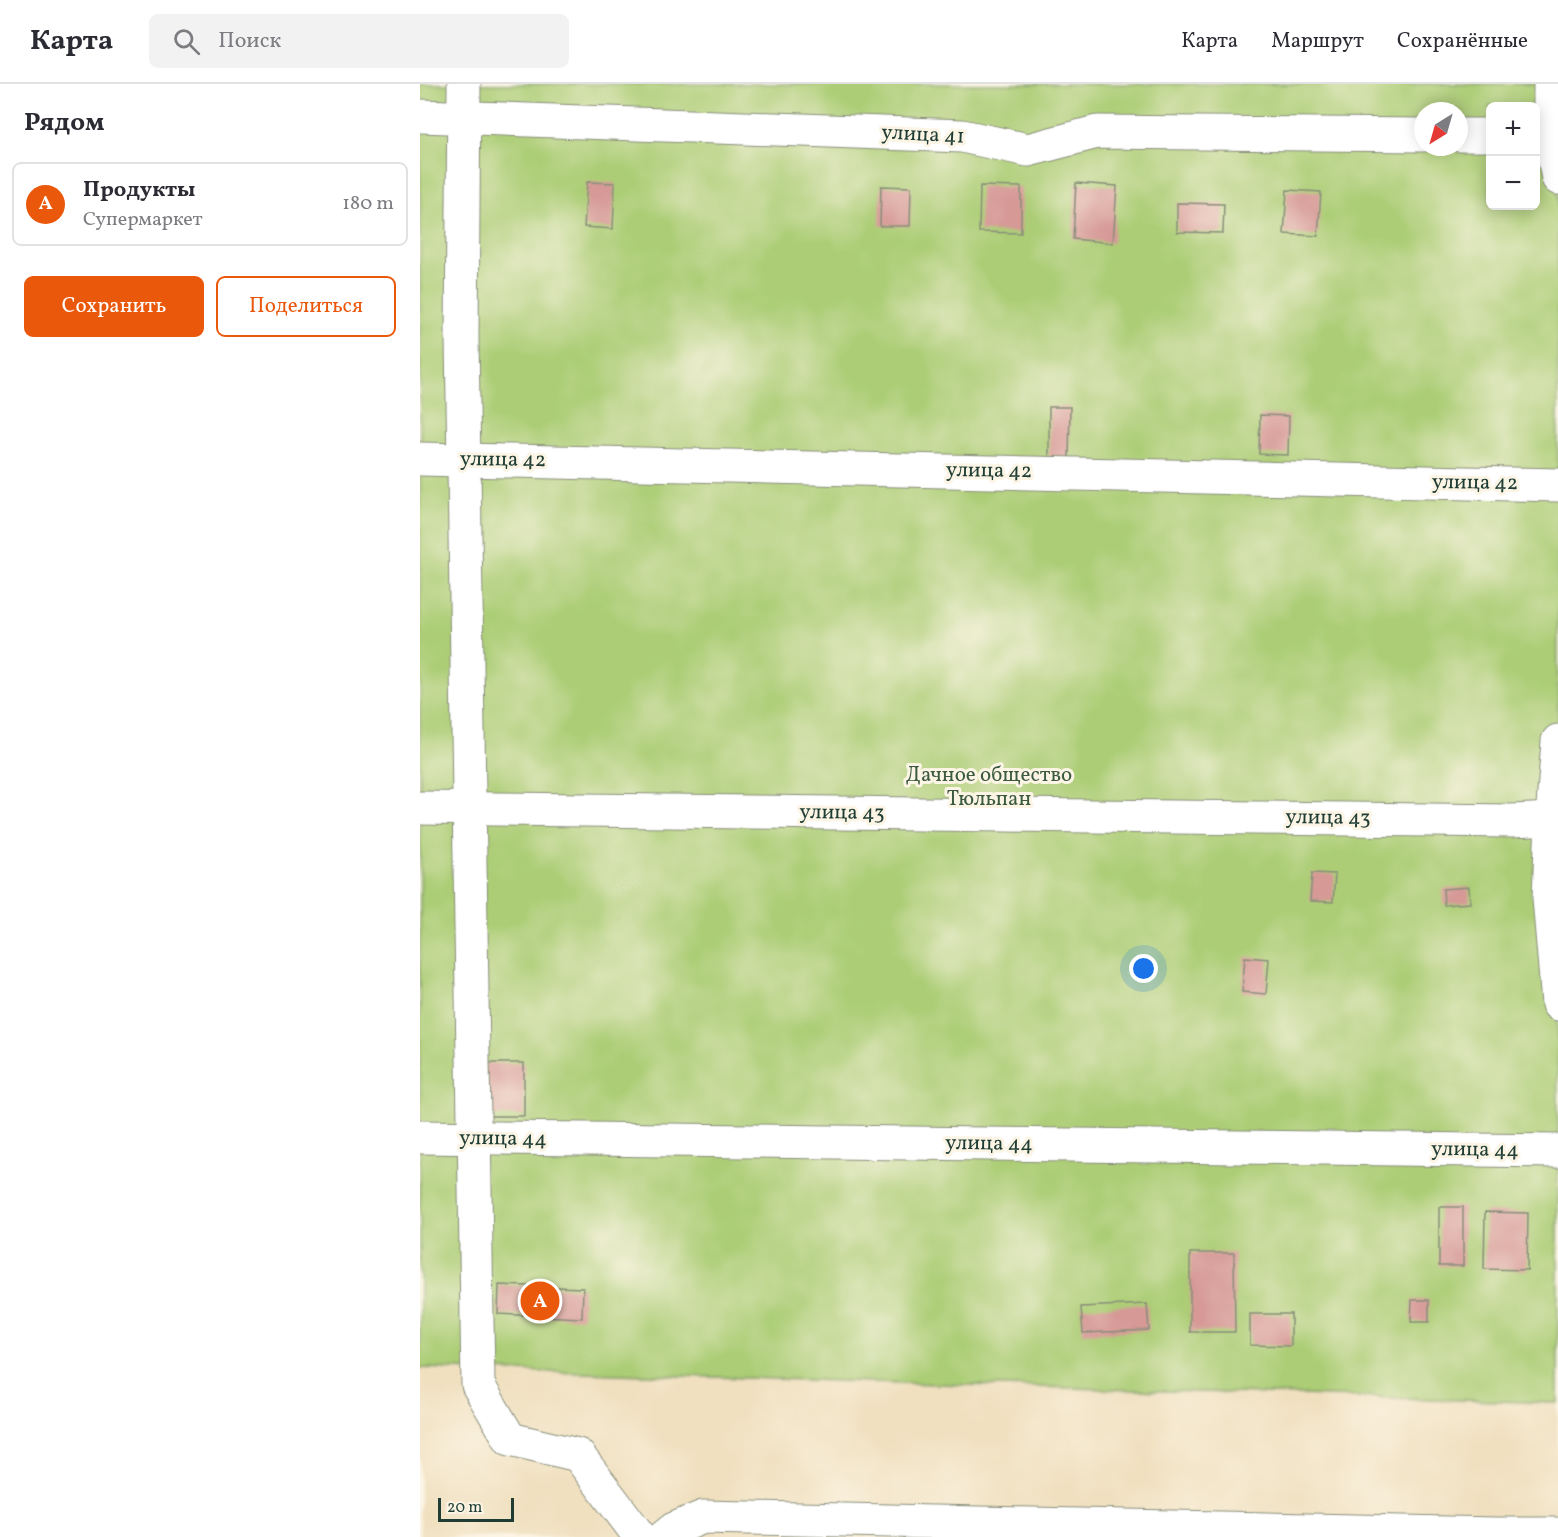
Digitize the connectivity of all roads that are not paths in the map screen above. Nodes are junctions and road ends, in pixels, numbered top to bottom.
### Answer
1 (464, 84) edge
2 (1550, 84) edge
3 (420, 116) edge
4 (464, 116) junction
5 (1414, 135) edge
6 (1468, 135) edge
7 (1486, 135) edge
8 (1543, 136) edge
9 (1558, 178) edge
10 (420, 459) edge
11 (464, 459) junction
12 (1558, 485) edge
13 (1558, 741) edge
14 (420, 808) edge
15 (470, 808) junction
16 (1552, 819) junction
17 (1558, 1004) edge
18 (420, 1137) edge
19 (475, 1138) junction
20 (1558, 1151) edge
21 (1558, 1534) edge
22 (640, 1537) edge
23 (664, 1537) edge

1 - 4 street
2 - 8 street
3 - 4 street, улица 41
4 - 5 street, улица 41
4 - 11 street
6 - 7 street
8 - 9 street
10 - 11 street, улица 42
11 - 12 street, улица 42
11 - 15 street
13 - 16 street
14 - 15 street, улица 43
15 - 16 street, улица 43
15 - 19 street
16 - 17 street
18 - 19 street, улица 44
19 - 20 street, улица 44
19 - 22 street
21 - 23 street

